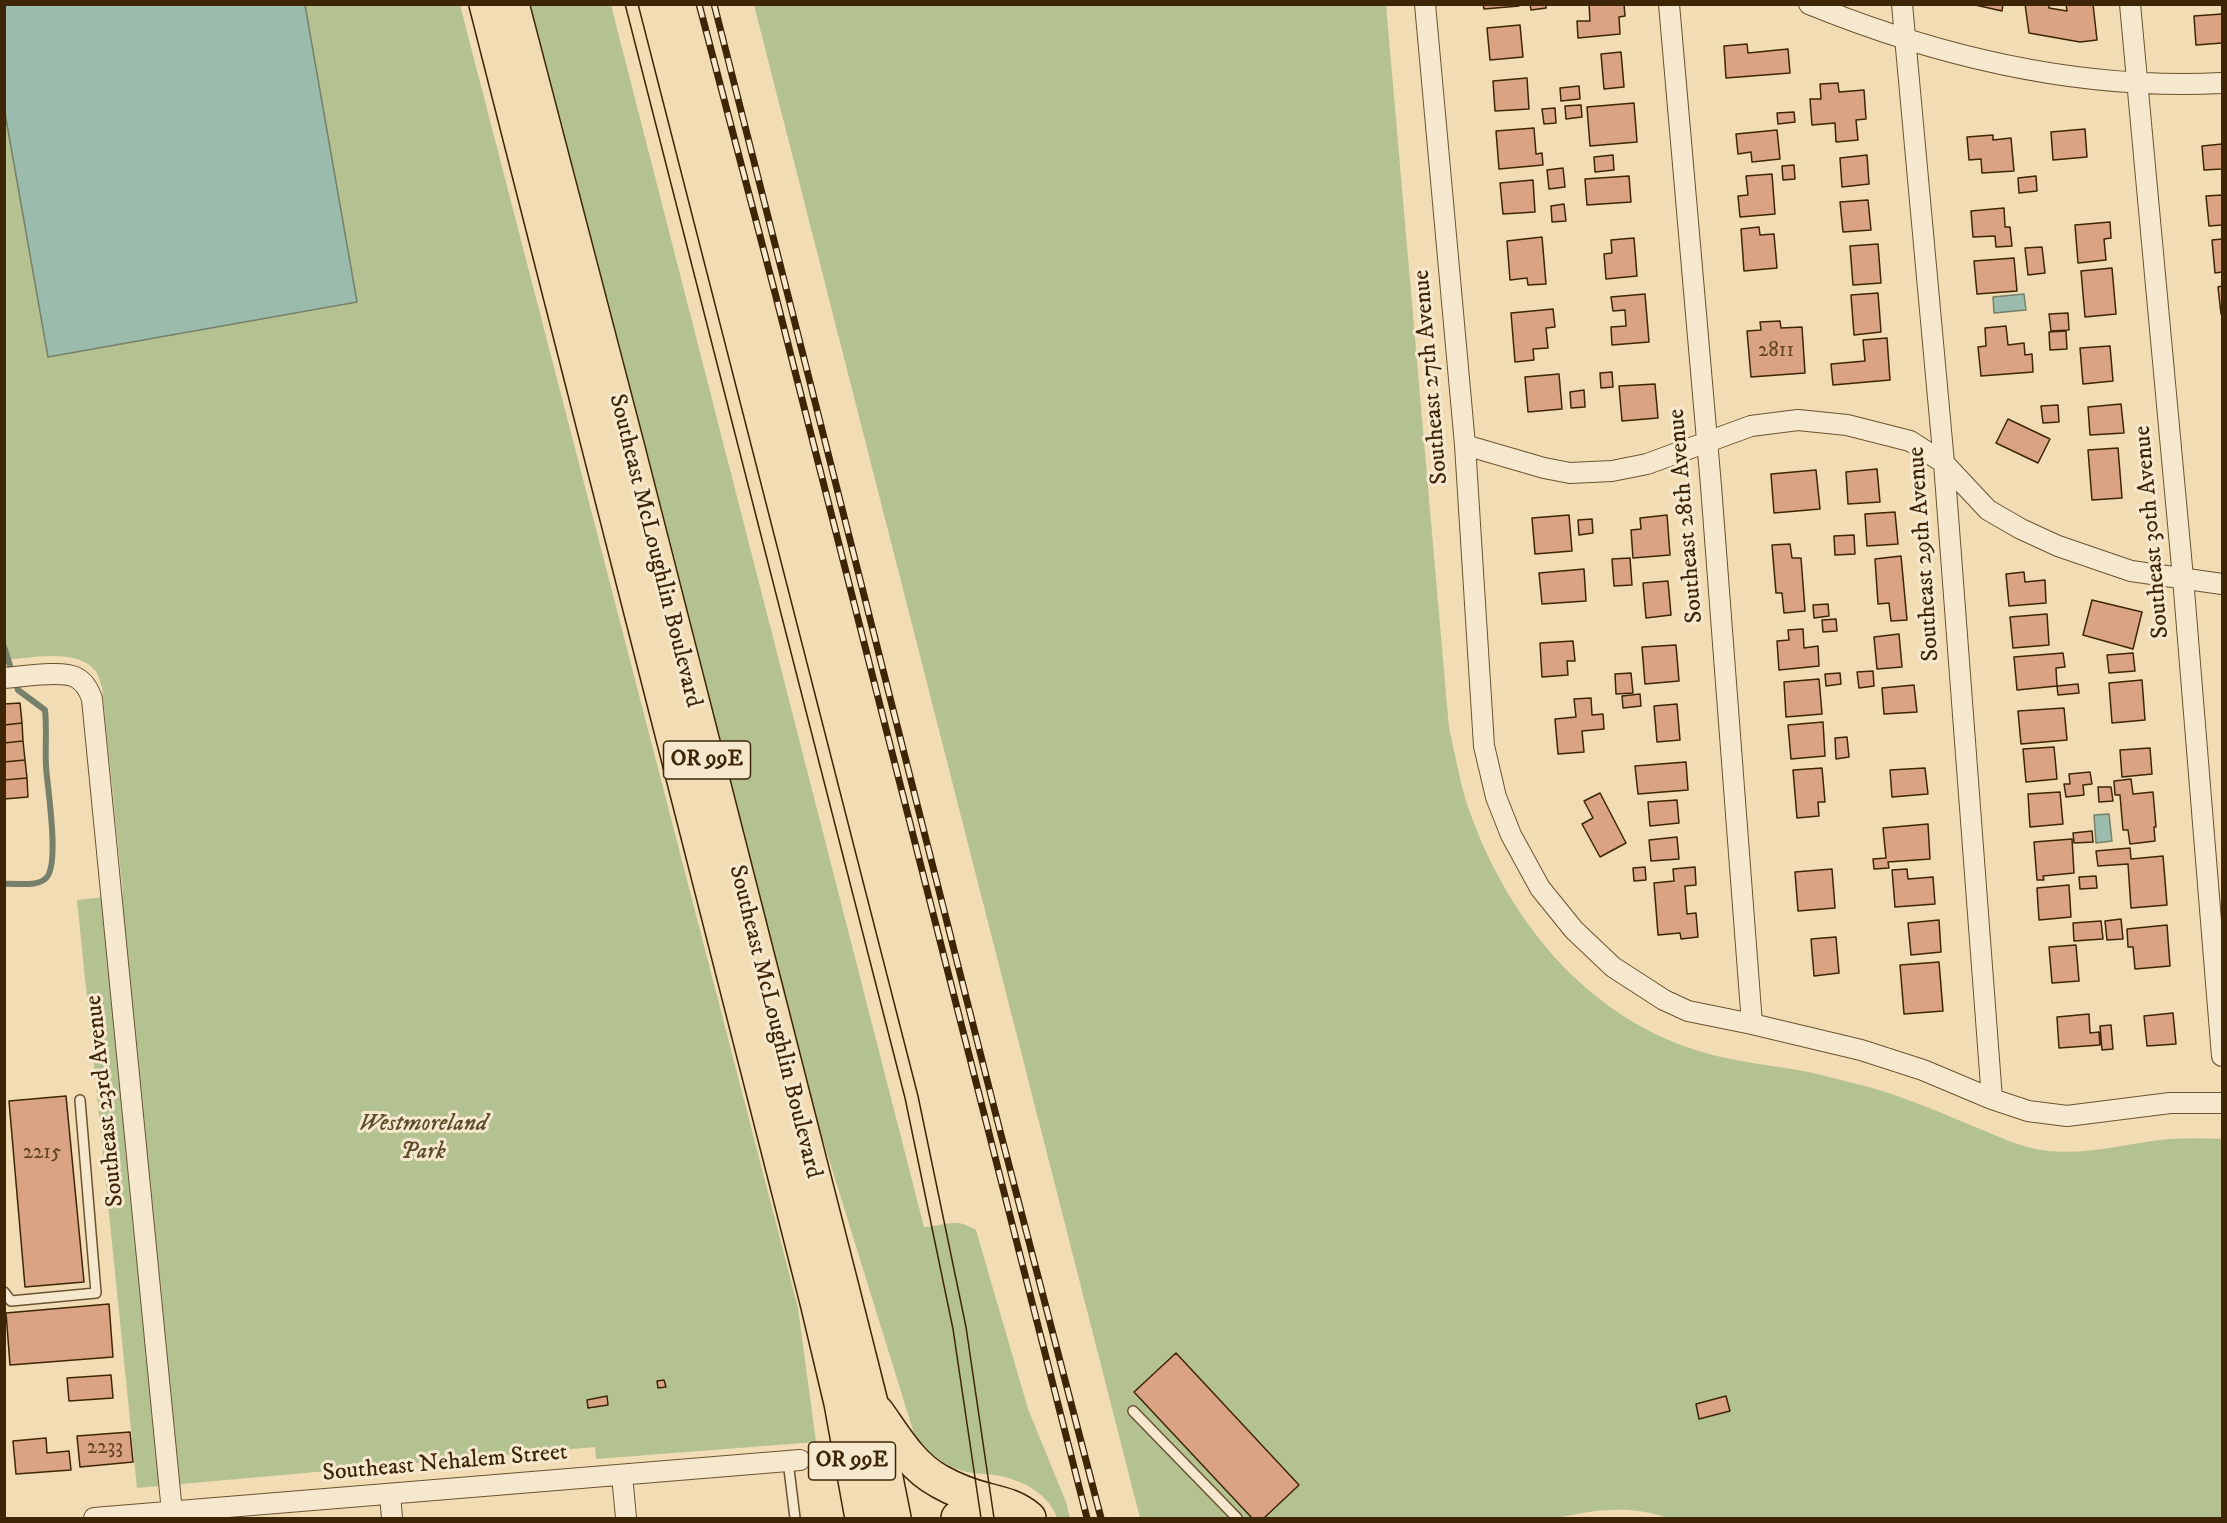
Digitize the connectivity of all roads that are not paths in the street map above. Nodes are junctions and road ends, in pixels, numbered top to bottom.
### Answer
1 (486, 4) edge
2 (512, 4) edge
3 (1425, 4) edge
4 (1669, 4) edge
5 (1809, 4) edge
6 (1902, 4) edge
7 (2130, 4) edge
8 (1905, 38) junction
9 (2136, 83) junction
10 (2223, 83) edge
11 (1705, 442) junction
12 (1465, 445) junction
13 (1944, 463) junction
14 (2183, 578) junction
15 (2223, 584) edge
16 (11, 678) edge
17 (1752, 1024) junction
18 (2223, 1056) edge
19 (1992, 1099) junction
20 (80, 1100) dead end
21 (2223, 1103) edge
22 (4, 1292) edge
23 (870, 1403) junction
24 (1133, 1411) dead end
25 (794, 1460) joint
26 (622, 1475) junction
27 (390, 1494) junction
28 (986, 1500) junction
29 (172, 1512) junction
30 (94, 1518) edge
31 (392, 1518) edge
32 (626, 1518) edge
33 (795, 1518) edge
34 (862, 1518) edge
35 (894, 1518) edge
36 (958, 1518) edge
37 (1029, 1518) edge
38 (1237, 1518) edge

1 - 34 highway, Southeast McLoughlin Boulevard / OR 99E
2 - 23 highway, Southeast McLoughlin Boulevard / OR 99E
3 - 12 street, Southeast 27th Avenue
4 - 11 street, Southeast 28th Avenue
5 - 8 street
6 - 8 street, Southeast 29th Avenue
7 - 9 street, Southeast 30th Avenue
8 - 9 street
8 - 13 street, Southeast 29th Avenue
9 - 10 street
9 - 14 street, Southeast 30th Avenue
11 - 12 street
11 - 13 street
11 - 17 street, Southeast 28th Avenue
12 - 17 street, Southeast 27th Avenue
13 - 14 street
13 - 19 street, Southeast 29th Avenue
14 - 15 street
14 - 18 street, Southeast 30th Avenue
16 - 29 street, Southeast 23rd Avenue
17 - 19 street, Southeast 27th Avenue
19 - 21 street, Southeast 27th Avenue
20 - 22 lane
23 - 28 highway
23 - 35 highway, Southeast McLoughlin Boulevard / OR 99E
24 - 38 lane
25 - 26 street, Southeast Nehalem Street
25 - 33 lane
26 - 27 street, Southeast Nehalem Street
26 - 32 street
27 - 29 street, Southeast Nehalem Street
27 - 31 street
28 - 36 highway
28 - 37 highway
29 - 30 street, Southeast Nehalem Street

